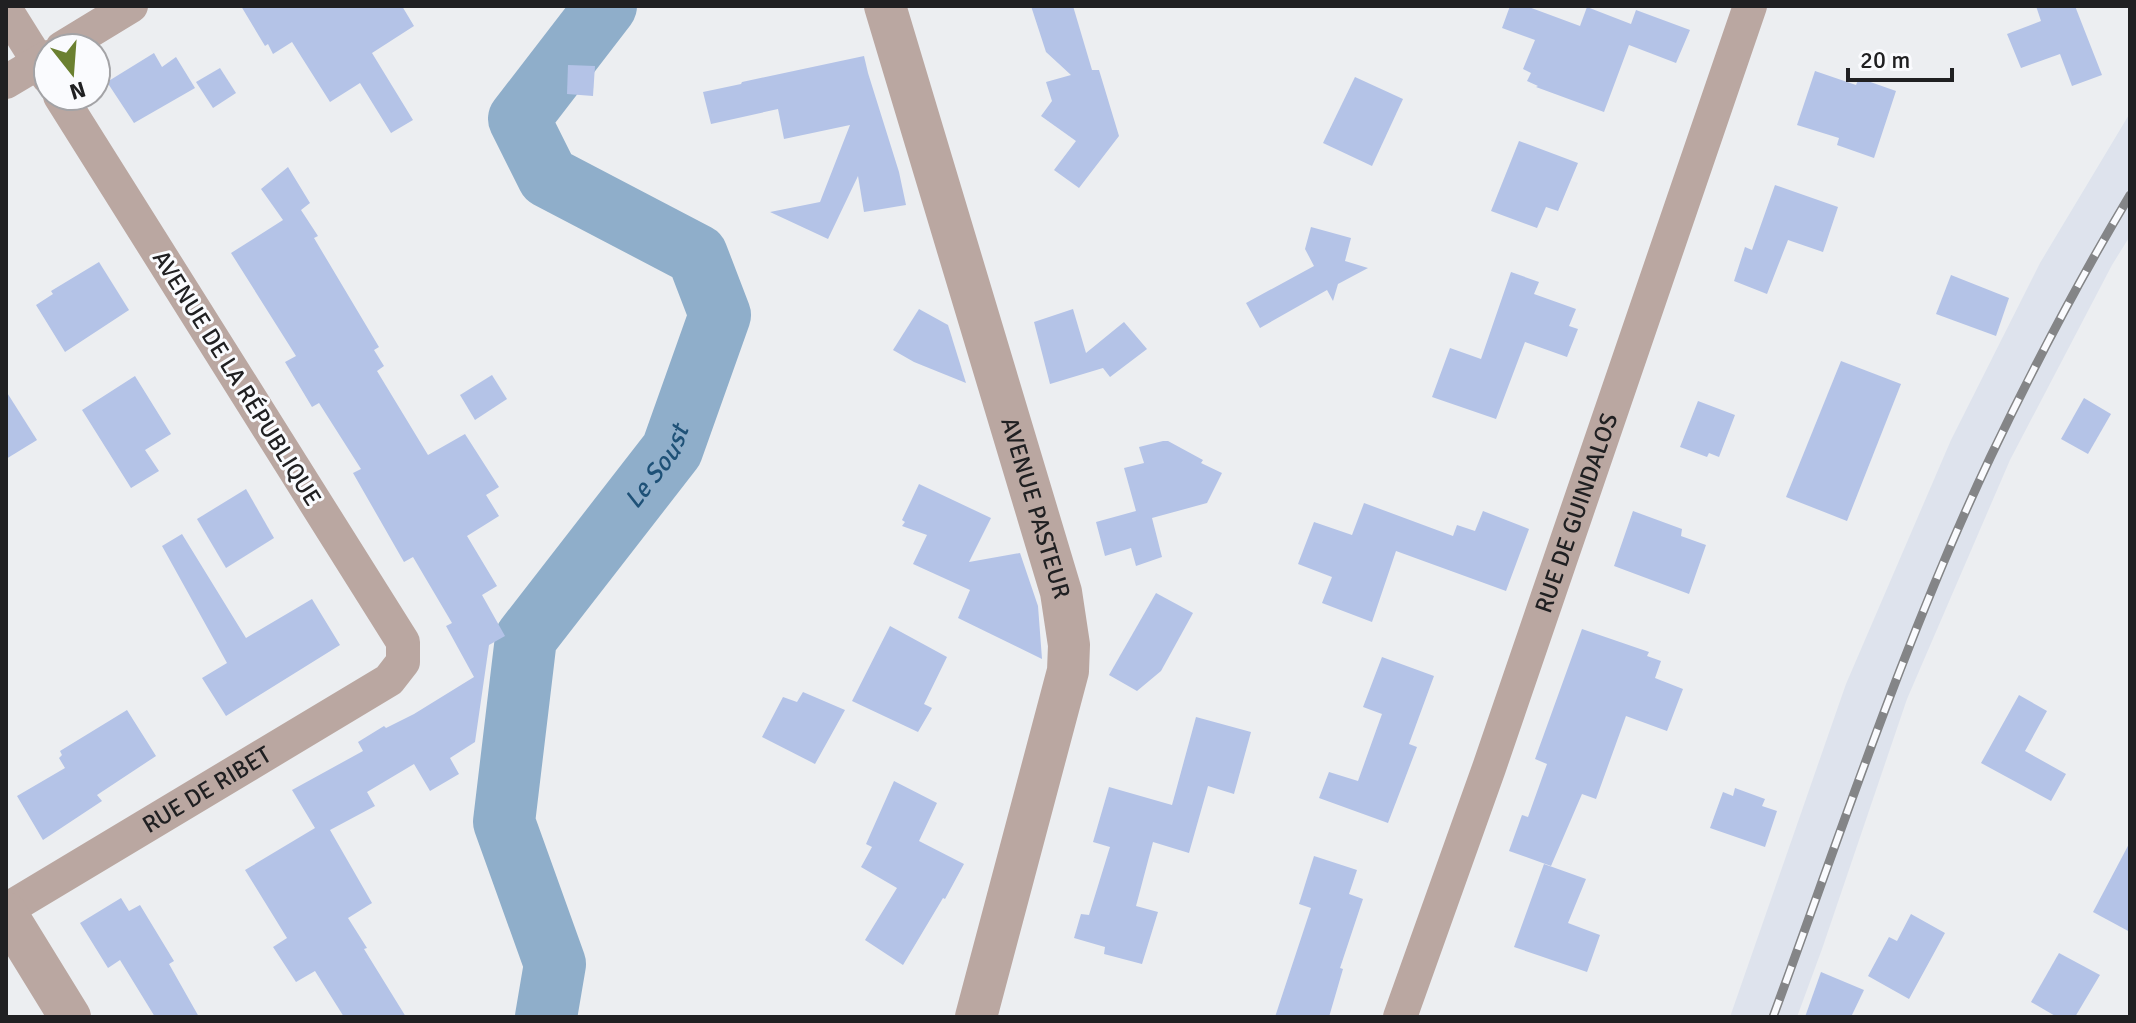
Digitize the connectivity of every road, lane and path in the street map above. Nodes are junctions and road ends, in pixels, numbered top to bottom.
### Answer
1 (131, 6) edge
2 (885, 6) edge
3 (1750, 6) edge
4 (6, 10) edge
5 (92, 32) edge
6 (32, 41) edge
7 (32, 69) edge
8 (6, 82) edge
9 (70, 112) edge
10 (403, 662) joint
11 (6, 912) edge
12 (70, 1017) edge
13 (976, 1017) edge
14 (1400, 1017) edge

1 - 5 street
2 - 13 street, AVENUE PASTEUR
3 - 14 street, RUE DE GUINDALOS
4 - 6 street
7 - 8 street
9 - 10 street, AVENUE DE LA RÉPUBLIQUE
10 - 11 street, RUE DE RIBET
11 - 12 street

